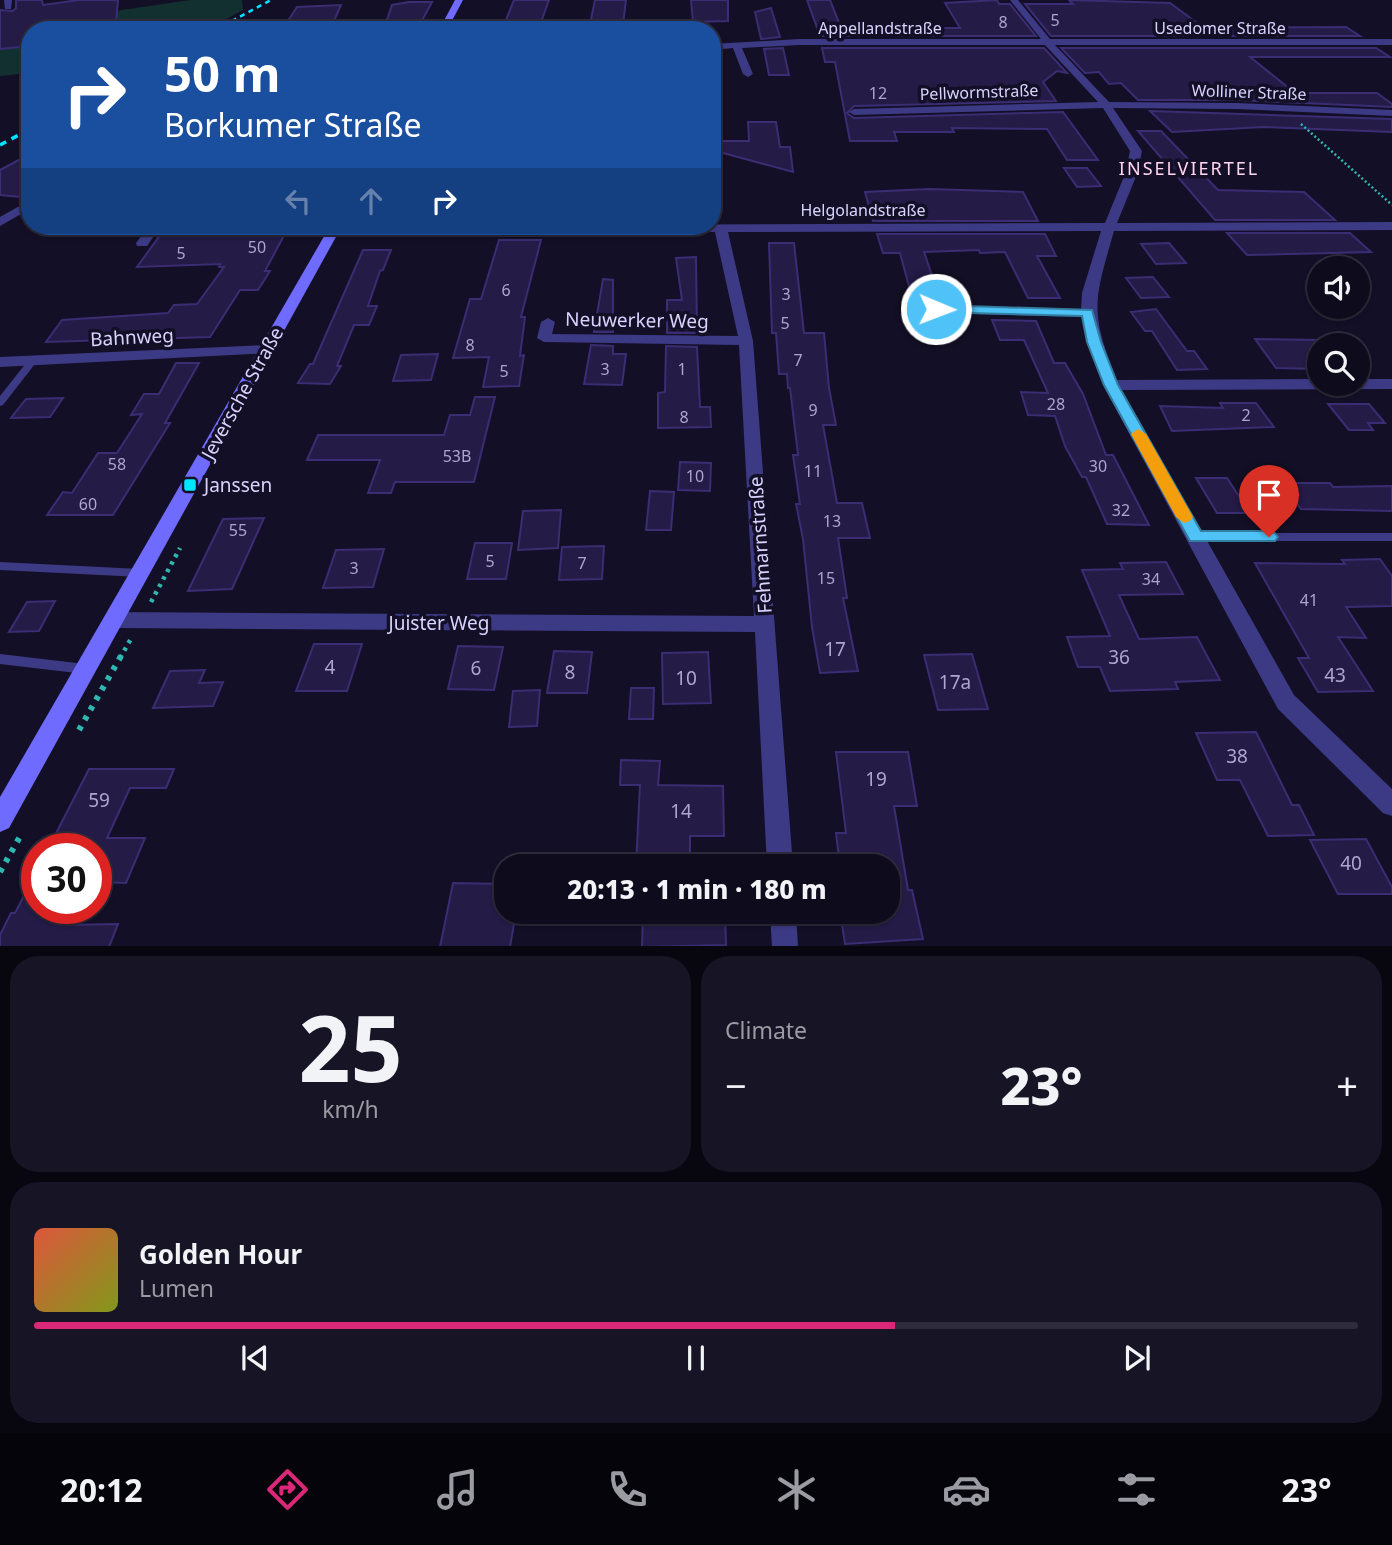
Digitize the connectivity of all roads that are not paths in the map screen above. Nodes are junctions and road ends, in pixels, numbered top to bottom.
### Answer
1 (459, 0) edge
2 (1014, 0) edge
3 (448, 21) edge
4 (1392, 42) edge
5 (1048, 43) junction
6 (736, 45) junction
7 (721, 46) edge
8 (748, 74) dead end
9 (1106, 105) junction
10 (854, 112) dead end
11 (1392, 113) edge
12 (21, 209) edge
13 (0, 222) edge
14 (1392, 226) edge
15 (721, 227) edge
16 (1108, 228) junction
17 (721, 231) edge
18 (148, 235) edge
19 (331, 235) edge
20 (142, 243) dead end
21 (936, 309) dead end
22 (1087, 313) junction
23 (548, 322) dead end
24 (746, 341) junction
25 (266, 350) junction
26 (33, 360) junction
27 (0, 362) edge
28 (1392, 384) edge
29 (1111, 385) junction
30 (0, 402) edge
31 (1196, 537) junction
32 (1392, 537) edge
33 (0, 566) edge
34 (140, 573) junction
35 (113, 620) junction
36 (765, 624) junction
37 (0, 659) edge
38 (85, 669) junction
39 (1392, 805) edge
40 (0, 820) edge
41 (779, 854) edge
42 (784, 924) edge
43 (785, 946) edge

1 - 3 street
2 - 5 street
4 - 5 street, Usedomer Straße
5 - 6 street, Appellandstraße
5 - 9 street
6 - 7 street, Appellandstraße
6 - 8 street
9 - 10 street, Pellwormstraße
9 - 11 street, Wolliner Straße
9 - 16 street
12 - 13 street
14 - 16 street, Helgolandstraße
15 - 16 street, Helgolandstraße
16 - 22 street
17 - 24 street, Fehmarnstraße
18 - 20 street
19 - 25 street, Jeversche Straße
21 - 22 street
22 - 29 street
23 - 24 street, Neuwerker Weg
24 - 36 street, Fehmarnstraße
25 - 26 street, Bahnweg
25 - 34 street, Jeversche Straße
26 - 27 street, Bahnweg
26 - 30 lane
28 - 29 street
29 - 31 street
31 - 32 lane
31 - 39 street
33 - 34 lane
34 - 35 street, Jeversche Straße
35 - 36 street, Juister Weg
35 - 38 street, Jeversche Straße
36 - 41 street, Fehmarnstraße
37 - 38 lane
38 - 40 street, Jeversche Straße
42 - 43 street

